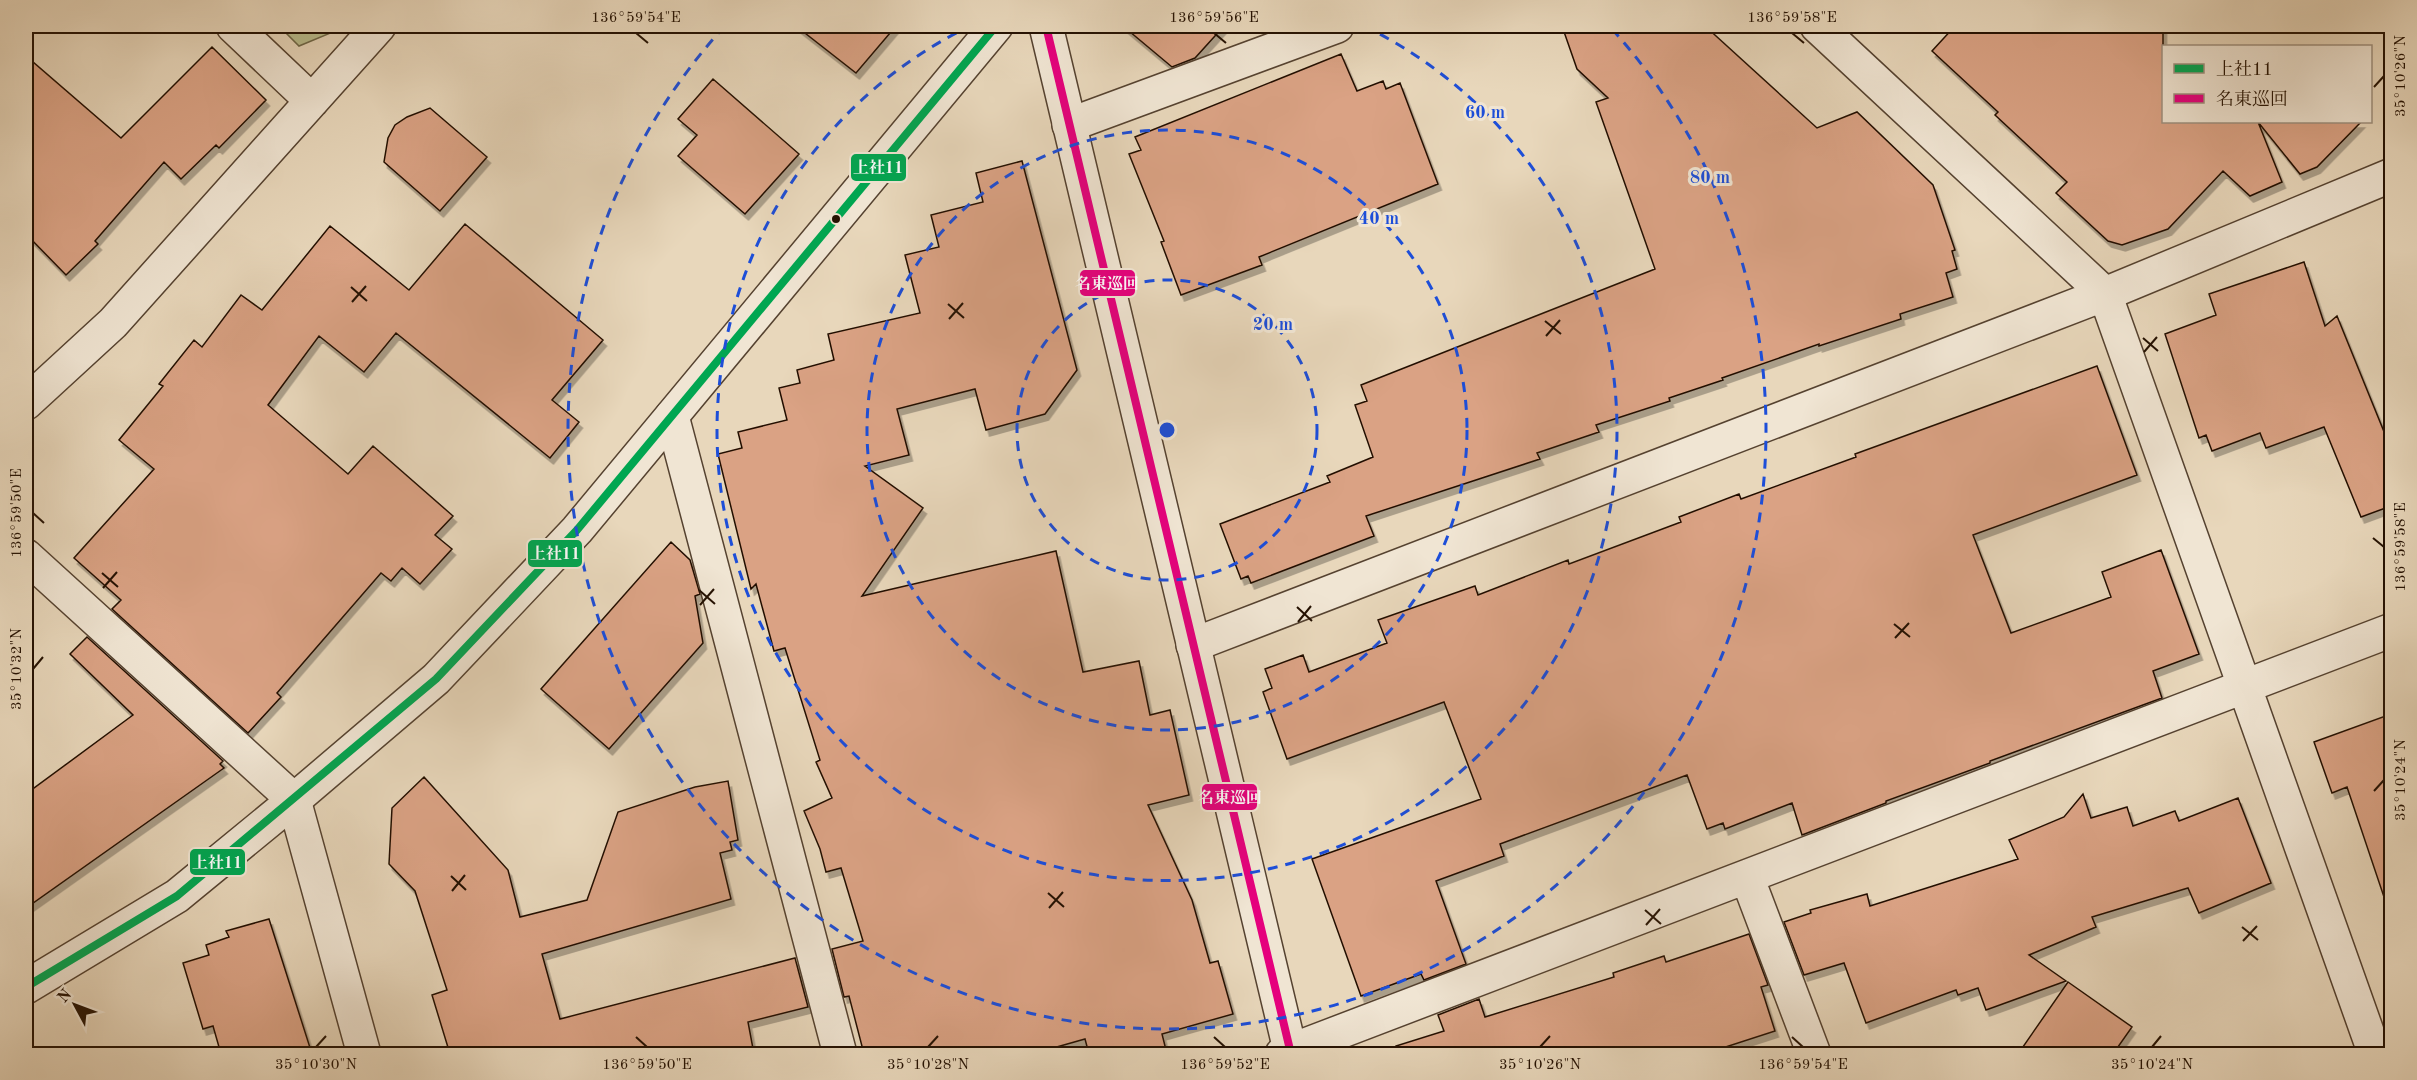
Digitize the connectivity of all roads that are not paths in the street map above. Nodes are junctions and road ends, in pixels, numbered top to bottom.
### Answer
1 (233, 26) edge
2 (379, 26) edge
3 (996, 26) edge
4 (1046, 26) edge
5 (1337, 26) edge
6 (1816, 26) edge
7 (312, 101) junction
8 (1069, 125) junction
9 (2391, 175) edge
10 (2105, 294) junction
11 (26, 403) edge
12 (672, 416) junction
13 (26, 556) edge
14 (2391, 630) edge
15 (1193, 645) junction
16 (2244, 686) junction
17 (294, 801) junction
18 (1747, 877) junction
19 (26, 987) edge
20 (364, 1054) edge
21 (840, 1054) edge
22 (1288, 1054) edge
23 (1814, 1054) edge
24 (2376, 1054) edge

1 - 7 street
2 - 7 street
3 - 12 street
4 - 8 street
5 - 8 street
6 - 10 street
7 - 11 street
8 - 15 street
9 - 10 street
10 - 15 street
10 - 16 street
12 - 17 street
12 - 21 street
13 - 17 street
14 - 16 street
15 - 22 street
16 - 18 street
16 - 24 street
17 - 19 street
17 - 20 street
18 - 22 street
18 - 23 street

